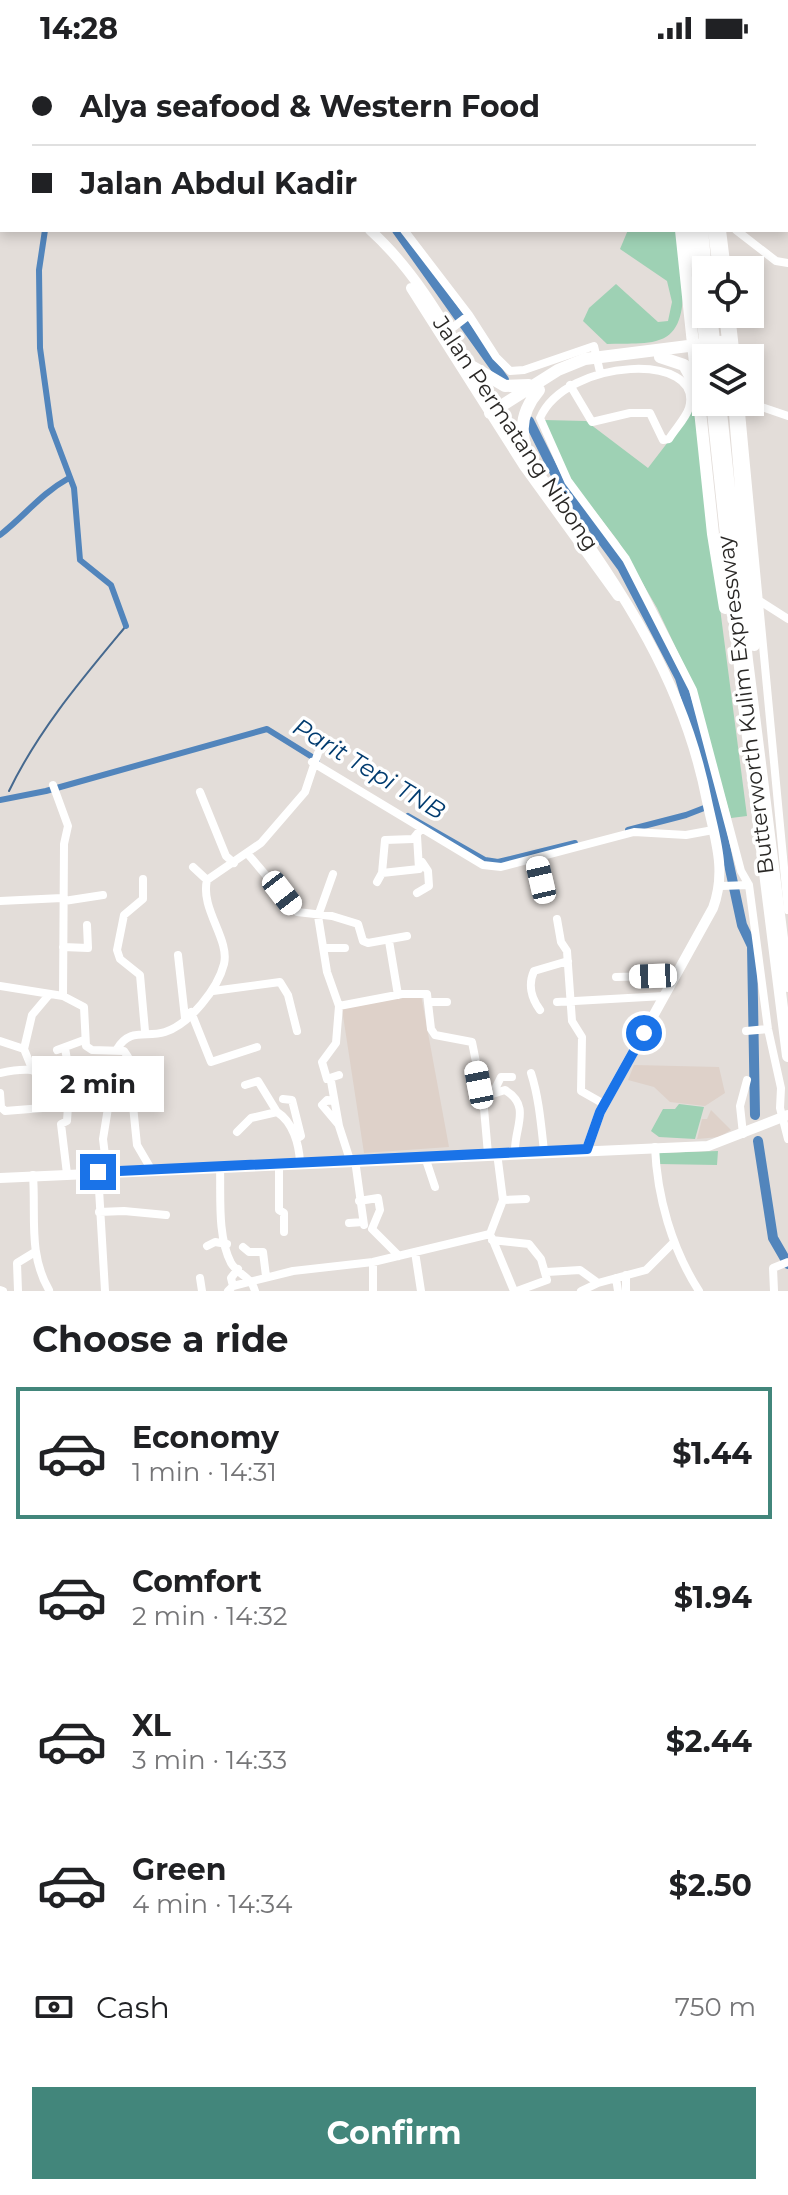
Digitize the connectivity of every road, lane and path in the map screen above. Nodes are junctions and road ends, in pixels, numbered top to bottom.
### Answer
1 (372, 232) edge
2 (372, 232) edge
3 (405, 232) edge
4 (681, 232) edge
5 (693, 232) edge
6 (702, 232) edge
7 (714, 232) edge
8 (722, 232) edge
9 (739, 232) edge
10 (705, 256) edge
11 (717, 256) edge
12 (725, 256) edge
13 (788, 263) edge
14 (689, 311) junction
15 (467, 316) junction
16 (450, 329) junction
17 (692, 344) edge
18 (705, 344) edge
19 (692, 349) edge
20 (659, 353) junction
21 (466, 363) junction
22 (600, 372) junction
23 (692, 375) edge
24 (563, 377) junction
25 (537, 387) junction
26 (764, 408) edge
27 (494, 414) junction
28 (706, 416) edge
29 (707, 416) edge
30 (721, 416) edge
31 (735, 416) edge
32 (741, 416) edge
33 (788, 416) edge
34 (535, 469) junction
35 (759, 600) junction
36 (774, 610) junction
37 (788, 619) edge
38 (763, 622) junction
39 (651, 644) junction
40 (749, 705) junction
41 (757, 775) junction
42 (54, 785) dead end
43 (200, 792) dead end
44 (784, 813) edge
45 (713, 830) junction
46 (419, 833) junction
47 (785, 834) edge
48 (247, 853) junction
49 (536, 859) junction
50 (421, 862) junction
51 (234, 863) junction
52 (193, 867) dead end
53 (382, 873) junction
54 (333, 874) dead end
55 (143, 879) dead end
56 (207, 880) junction
57 (541, 880) dead end
58 (377, 882) dead end
59 (747, 885) junction
60 (724, 887) junction
61 (417, 893) dead end
62 (103, 895) dead end
63 (63, 899) junction
64 (0, 901) edge
65 (788, 910) edge
66 (318, 916) junction
67 (557, 919) dead end
68 (87, 925) dead end
69 (407, 936) dead end
70 (389, 941) junction
71 (63, 947) junction
72 (324, 948) junction
73 (345, 948) dead end
74 (178, 955) dead end
75 (568, 961) junction
76 (616, 977) dead end
77 (672, 982) junction
78 (0, 986) edge
79 (788, 986) edge
80 (213, 991) junction
81 (398, 995) junction
82 (48, 996) junction
83 (63, 996) junction
84 (664, 996) junction
85 (428, 998) junction
86 (570, 1000) junction
87 (447, 1002) dead end
88 (557, 1002) dead end
89 (339, 1006) junction
90 (540, 1010) dead end
91 (188, 1015) junction
92 (765, 1029) junction
93 (145, 1031) junction
94 (297, 1031) dead end
95 (748, 1031) dead end
96 (84, 1040) junction
97 (0, 1041) edge
98 (257, 1047) dead end
99 (24, 1049) junction
100 (117, 1049) junction
101 (788, 1056) edge
102 (33, 1071) junction
103 (0, 1073) edge
104 (531, 1073) dead end
105 (101, 1077) dead end
106 (512, 1077) dead end
107 (747, 1080) dead end
108 (245, 1085) dead end
109 (0, 1093) edge
110 (493, 1093) junction
111 (483, 1097) junction
112 (283, 1099) dead end
113 (68, 1106) junction
114 (57, 1107) junction
115 (130, 1107) junction
116 (108, 1108) junction
117 (602, 1108) junction
118 (522, 1111) junction
119 (538, 1111) junction
120 (277, 1112) junction
121 (783, 1117) edge
122 (237, 1132) dead end
123 (745, 1133) junction
124 (296, 1139) junction
125 (788, 1139) edge
126 (655, 1147) junction
127 (612, 1148) junction
128 (587, 1149) junction
129 (544, 1151) junction
130 (515, 1152) junction
131 (492, 1153) junction
132 (425, 1157) junction
133 (353, 1160) junction
134 (300, 1162) junction
135 (279, 1163) junction
136 (220, 1166) junction
137 (151, 1169) junction
138 (102, 1172) junction
139 (67, 1174) junction
140 (33, 1175) junction
141 (0, 1178) edge
142 (435, 1187) dead end
143 (526, 1199) dead end
144 (503, 1200) junction
145 (359, 1201) junction
146 (99, 1212) junction
147 (166, 1215) dead end
148 (349, 1223) dead end
149 (284, 1232) dead end
150 (491, 1237) junction
151 (674, 1242) junction
152 (227, 1244) junction
153 (207, 1246) dead end
154 (243, 1247) dead end
155 (35, 1252) junction
156 (415, 1252) junction
157 (399, 1256) junction
158 (373, 1262) junction
159 (788, 1262) edge
160 (238, 1269) junction
161 (547, 1272) junction
162 (626, 1275) junction
163 (266, 1276) junction
164 (200, 1278) dead end
165 (616, 1278) junction
166 (252, 1280) junction
167 (598, 1283) junction
168 (230, 1288) edge
169 (49, 1290) edge
170 (9, 1291) edge
171 (105, 1291) edge
172 (202, 1291) edge
173 (255, 1291) edge
174 (373, 1291) edge
175 (421, 1291) edge
176 (516, 1291) edge
177 (581, 1291) edge
178 (618, 1291) edge
179 (626, 1291) edge
180 (699, 1291) edge
181 (774, 1291) edge

1 - 16 main road, Jalan Permatang Nibong
2 - 27 main road, Jalan Permatang Nibong
3 - 15 street
4 - 14 highway
5 - 18 highway
6 - 10 highway
7 - 11 highway
8 - 12 street
9 - 13 street
14 - 17 highway
14 - 20 highway
15 - 16 street
15 - 22 street
16 - 21 main road, Jalan Permatang Nibong
19 - 20 highway
20 - 23 highway
20 - 24 highway
21 - 25 highway
21 - 27 main road, Jalan Permatang Nibong
22 - 24 street
22 - 24 street
24 - 25 highway
24 - 59 street
25 - 27 highway
25 - 34 highway
26 - 33 street
27 - 34 main road, Jalan Permatang Nibong
27 - 39 main road, Jalan Permatang Nibong
28 - 40 highway
29 - 40 highway, Butterworth Kulim Expressway
30 - 40 highway, Butterworth Kulim Expressway
31 - 40 highway
32 - 35 street
34 - 39 main road, Jalan Permatang Nibong
35 - 36 street
35 - 38 street
36 - 37 street
36 - 38 street
38 - 44 street
39 - 45 main road, Jalan Permatang Nibong
40 - 41 highway, Butterworth Kulim Expressway
41 - 79 highway, Butterworth Kulim Expressway
41 - 101 highway, Butterworth Kulim Expressway
42 - 63 street
43 - 51 street
44 - 47 street
45 - 49 street
45 - 60 main road, Jalan Permatang Nibong
46 - 48 street
46 - 49 street
46 - 50 street
46 - 53 street
47 - 65 street
48 - 51 street
48 - 66 street
49 - 57 street
50 - 53 street
50 - 61 street
51 - 56 street
52 - 56 street
53 - 58 street
54 - 66 street
55 - 93 street
56 - 80 street
59 - 60 street
59 - 92 street
60 - 77 main road
62 - 63 street
63 - 64 street
63 - 71 street
66 - 70 street
66 - 72 street
67 - 75 street
68 - 71 street
69 - 70 street
70 - 81 street
71 - 83 street
72 - 73 street
72 - 89 street
74 - 91 street
75 - 86 street
75 - 90 street
76 - 77 street
77 - 84 main road
78 - 82 street
80 - 91 street
80 - 94 street
81 - 85 street
81 - 89 street
82 - 83 street
82 - 99 street
83 - 96 street
84 - 86 street
84 - 117 main road
85 - 87 street
85 - 111 street
86 - 88 street
86 - 117 street
89 - 133 street
91 - 93 street
91 - 98 street
92 - 95 street
92 - 121 street
93 - 100 street
96 - 100 street
96 - 113 street
97 - 99 street
99 - 102 street
100 - 115 street
102 - 103 street
102 - 114 street
104 - 119 street
105 - 116 street
106 - 110 street
107 - 123 street
108 - 120 street
109 - 114 street
110 - 111 street
110 - 118 street
111 - 131 street
112 - 124 street
113 - 114 street
113 - 116 street
113 - 139 street
115 - 116 street
115 - 137 street
116 - 138 street
117 - 127 main road
117 - 128 main road
118 - 119 street
118 - 130 street
119 - 129 street
120 - 122 street
120 - 124 street
121 - 123 main road
121 - 125 street
123 - 126 main road
124 - 134 street
126 - 127 main road
126 - 151 street
127 - 128 main road
128 - 129 main road
129 - 130 main road
130 - 131 main road
131 - 132 main road
131 - 144 street
132 - 133 main road
132 - 142 street
133 - 134 main road
133 - 145 street
134 - 135 main road
135 - 136 main road
135 - 149 street
136 - 137 main road
136 - 152 street
137 - 138 main road
138 - 139 main road
138 - 146 street
139 - 140 main road
140 - 141 main road
140 - 155 street
143 - 144 street
144 - 150 street
145 - 148 street
145 - 157 street
146 - 147 street
146 - 171 street
150 - 156 street
150 - 161 street
150 - 176 street
151 - 162 street
151 - 180 street
152 - 153 street
152 - 160 street
154 - 163 street
155 - 169 street
155 - 170 street
156 - 157 street
156 - 175 street
157 - 158 street
158 - 163 street
158 - 174 street
159 - 181 street
160 - 166 street
160 - 168 street
161 - 167 street
161 - 176 street
162 - 165 street
162 - 179 street
163 - 166 street
164 - 172 street
165 - 167 street
165 - 178 street
166 - 168 street
166 - 173 street
167 - 177 street

